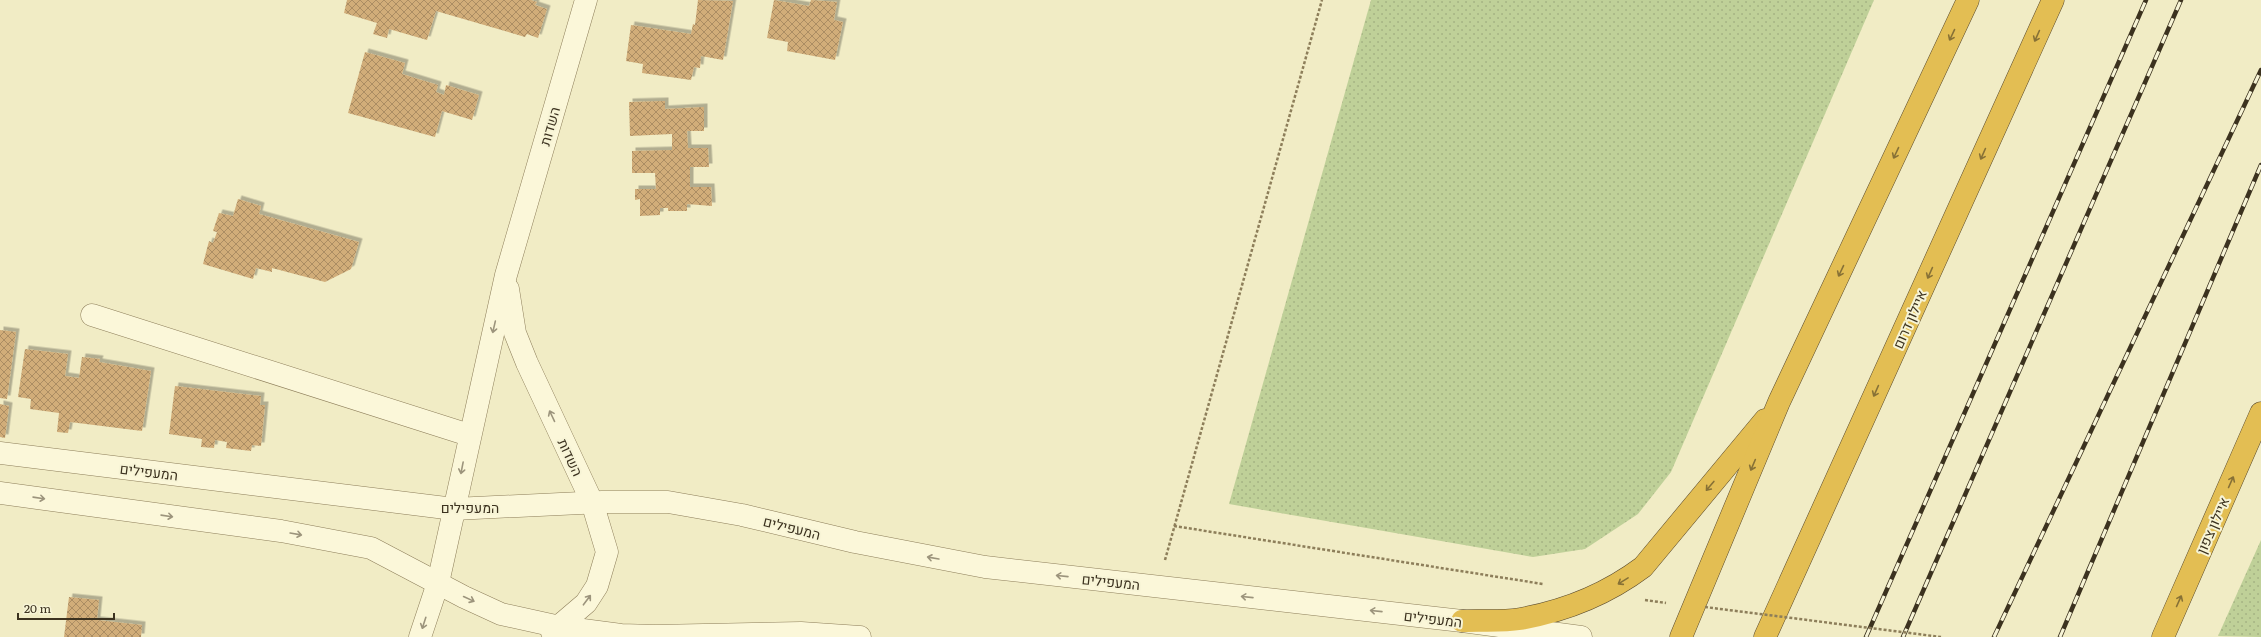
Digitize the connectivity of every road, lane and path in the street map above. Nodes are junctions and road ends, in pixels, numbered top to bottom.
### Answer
1 (586, 0) edge
2 (1322, 0) edge
3 (1968, 0) edge
4 (2053, 0) edge
5 (506, 276) junction
6 (92, 315) dead end
7 (1780, 402) junction
8 (2261, 413) edge
9 (469, 435) junction
10 (0, 453) edge
11 (0, 493) edge
12 (592, 502) junction
13 (454, 509) junction
14 (1174, 526) junction
15 (438, 583) junction
16 (1548, 584) dead end
17 (1157, 586) junction
18 (1602, 593) junction
19 (1699, 607) junction
20 (1462, 621) junction
21 (552, 632) edge
22 (420, 637) edge
23 (860, 637) edge
24 (1581, 637) edge
25 (1681, 637) edge
26 (1765, 637) edge
27 (1941, 637) edge
28 (2163, 637) edge

1 - 5 street, השדות
2 - 14 path
3 -> 7 highway
4 -> 26 highway, איילון דרום
5 -> 9 street, השדות
12 -> 5 street, השדות
6 - 9 street
7 -> 18 highway
7 -> 19 highway
28 -> 8 highway, איילון צפון
9 -> 13 street, השדות
10 - 13 street, המעפילים
11 -> 15 street
12 - 13 street, המעפילים
17 -> 12 street, המעפילים
21 -> 12 street, השדות
13 - 15 street, השדות
14 - 16 path
14 - 17 path
15 -> 21 street
15 -> 22 street, השדות
20 -> 17 street, המעפילים
18 - 19 path
18 - 20 highway
19 - 25 highway
19 - 27 path, bridge
20 - 24 street, המעפילים
21 - 23 street

